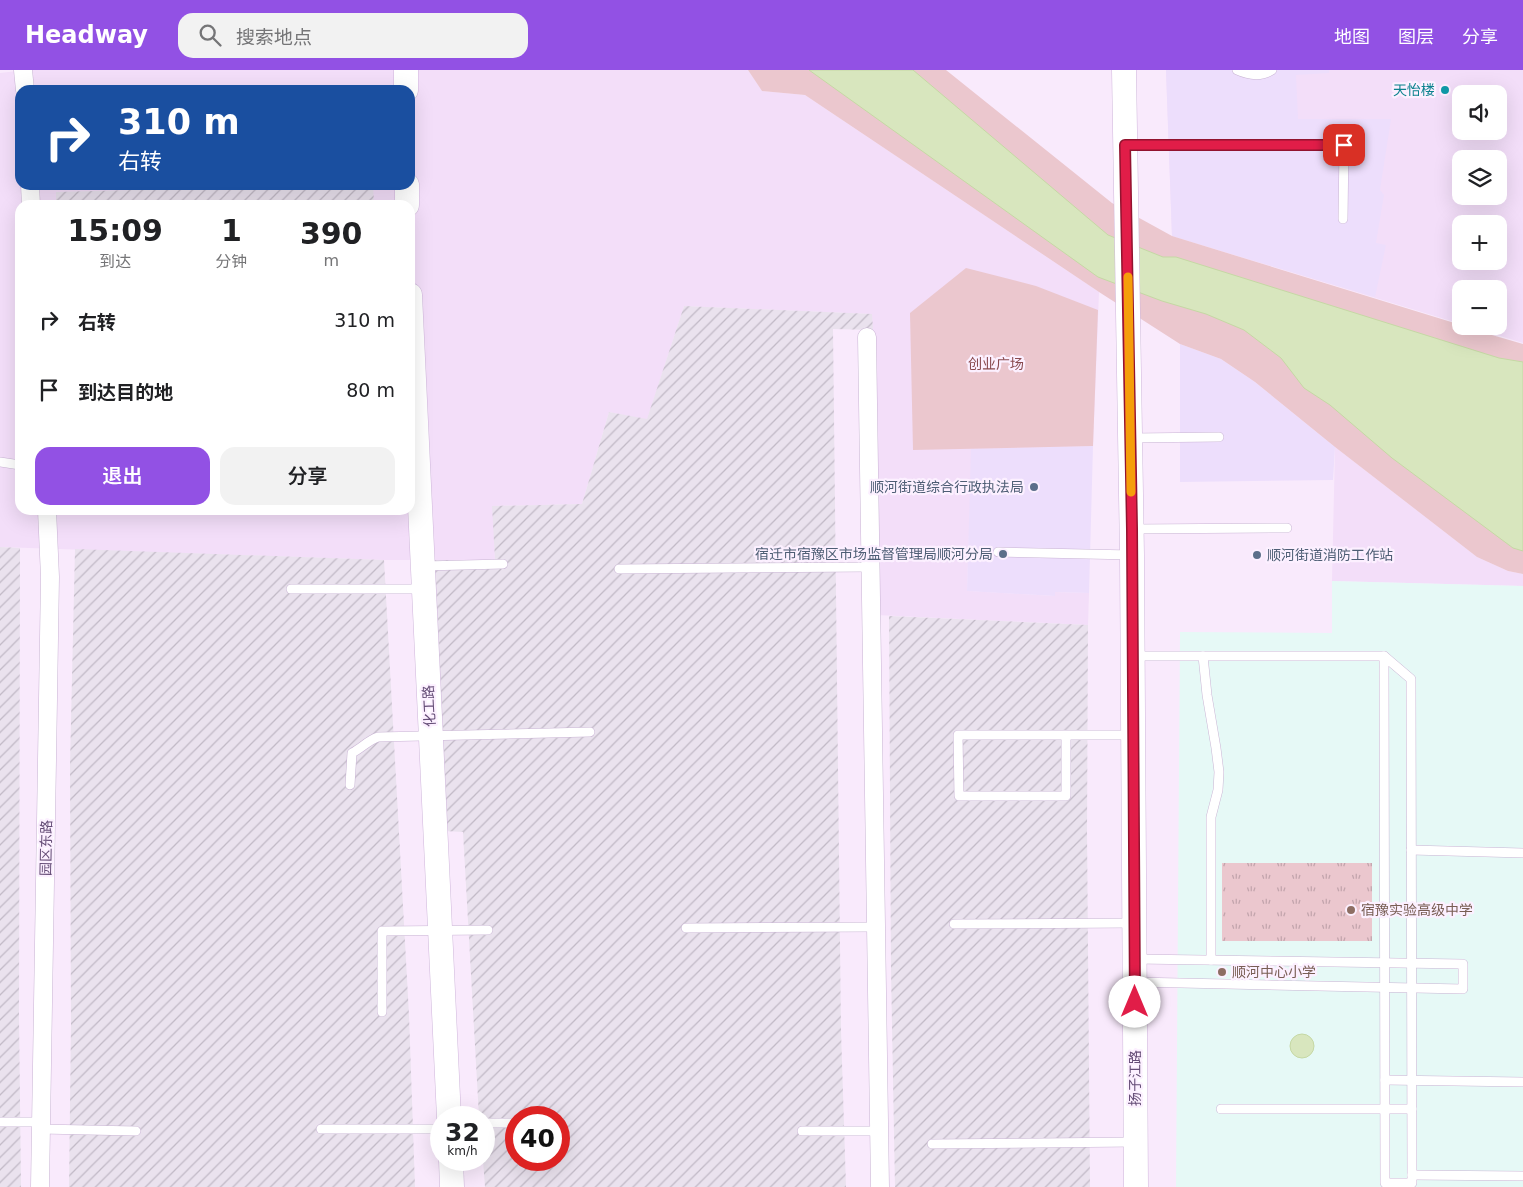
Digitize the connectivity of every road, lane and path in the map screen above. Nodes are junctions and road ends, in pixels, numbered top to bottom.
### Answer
1 (23, 70) edge
2 (406, 70) edge
3 (1124, 70) edge
4 (1237, 70) edge
5 (1272, 70) edge
6 (24, 85) edge
7 (406, 85) edge
8 (1125, 145) junction
9 (1343, 219) dead end
10 (867, 337) dead end
11 (415, 407) edge
12 (1219, 437) dead end
13 (1130, 438) junction
14 (0, 462) edge
15 (15, 464) edge
16 (47, 515) edge
17 (1287, 528) dead end
18 (1132, 529) junction
19 (998, 552) dead end
20 (1132, 555) junction
21 (503, 564) dead end
22 (422, 566) junction
23 (871, 568) junction
24 (619, 569) dead end
25 (291, 589) dead end
26 (424, 589) junction
27 (1133, 656) junction
28 (1204, 656) junction
29 (1384, 656) junction
30 (590, 732) dead end
31 (1066, 734) junction
32 (1133, 735) junction
33 (431, 736) junction
34 (350, 785) dead end
35 (1411, 850) junction
36 (1523, 853) edge
37 (1134, 923) junction
38 (954, 924) dead end
39 (876, 927) junction
40 (686, 928) dead end
41 (440, 930) junction
42 (488, 930) dead end
43 (1134, 959) junction
44 (1211, 960) junction
45 (1385, 963) junction
46 (1412, 964) junction
47 (1134, 982) junction
48 (1385, 987) junction
49 (1411, 987) junction
50 (382, 1012) dead end
51 (1385, 1080) junction
52 (1412, 1080) junction
53 (1523, 1082) edge
54 (448, 1106) edge
55 (1221, 1109) dead end
56 (1385, 1109) junction
57 (1412, 1109) junction
58 (0, 1122) edge
59 (40, 1126) junction
60 (320, 1129) dead end
61 (430, 1129) edge
62 (879, 1130) junction
63 (136, 1131) dead end
64 (802, 1131) dead end
65 (1135, 1142) junction
66 (932, 1144) dead end
67 (451, 1171) edge
68 (1412, 1175) junction
69 (1523, 1176) edge
70 (40, 1187) edge
71 (452, 1187) edge
72 (880, 1187) edge
73 (1136, 1187) edge

1 - 6 street
2 - 7 street
3 - 8 street, 扬子江路
4 - 5 lane
8 - 9 lane
8 - 13 street, 扬子江路
10 - 23 street
11 - 22 street, 化工路
12 - 13 lane
13 - 18 street, 扬子江路
14 - 15 lane
16 - 59 street, 园区东路
17 - 18 lane
18 - 20 street, 扬子江路
19 - 20 lane
20 - 27 street, 扬子江路
21 - 22 lane
22 - 26 street, 化工路
23 - 24 lane
23 - 39 street
25 - 26 lane
26 - 33 street, 化工路
27 - 28 lane
27 - 32 street, 扬子江路
28 - 29 lane
28 - 44 lane
29 - 35 lane
29 - 45 lane
30 - 33 lane
31 - 31 lane
31 - 32 lane
32 - 37 street, 扬子江路
33 - 34 lane
33 - 41 street, 化工路
35 - 36 lane
35 - 46 lane
37 - 38 lane
37 - 43 street, 扬子江路
39 - 40 lane
39 - 62 street
41 - 42 lane
41 - 50 lane
41 - 54 street, 化工路
43 - 44 lane
43 - 47 street, 扬子江路
44 - 45 lane
45 - 46 lane
45 - 48 lane
46 - 49 lane
46 - 49 lane
47 - 48 lane
47 - 65 street, 扬子江路
48 - 49 lane
48 - 51 lane
49 - 52 lane
51 - 52 lane
51 - 56 lane
52 - 53 lane
52 - 57 lane
55 - 56 lane
56 - 57 lane
56 - 68 lane
57 - 68 lane
58 - 59 lane
59 - 63 lane
59 - 70 street, 园区东路
60 - 61 lane
62 - 64 lane
62 - 72 street
65 - 66 lane
65 - 73 street, 扬子江路
67 - 71 street
68 - 69 lane

